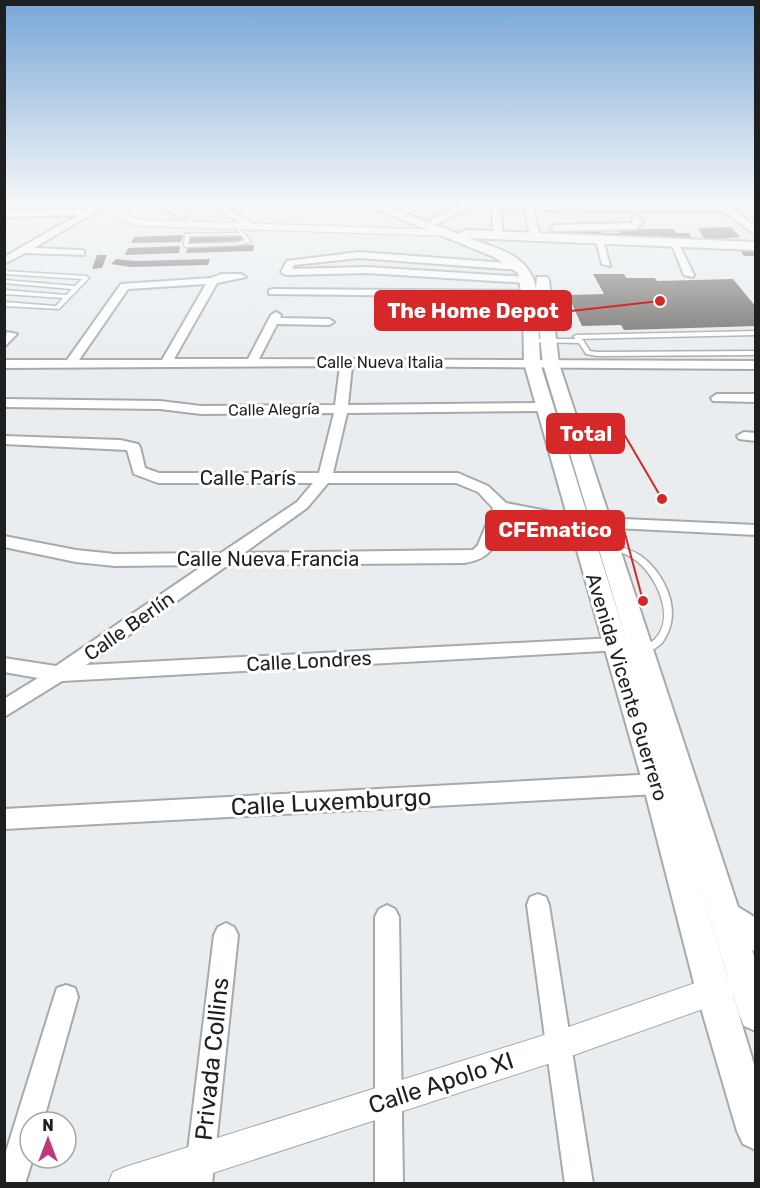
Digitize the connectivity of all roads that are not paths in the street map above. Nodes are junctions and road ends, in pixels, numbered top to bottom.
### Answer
1 (347, 256) edge
2 (369, 256) edge
3 (502, 256) edge
4 (522, 256) edge
5 (604, 256) edge
6 (680, 256) edge
7 (607, 264) dead end
8 (4, 272) edge
9 (689, 275) dead end
10 (241, 277) dead end
11 (526, 280) junction
12 (4, 281) edge
13 (213, 281) junction
14 (76, 288) junction
15 (4, 292) edge
16 (273, 292) dead end
17 (67, 297) junction
18 (4, 303) edge
19 (329, 322) dead end
20 (756, 333) edge
21 (540, 347) junction
22 (756, 353) edge
23 (252, 362) junction
24 (346, 362) junction
25 (71, 363) junction
26 (166, 363) junction
27 (4, 364) edge
28 (756, 365) edge
29 (717, 398) dead end
30 (756, 398) edge
31 (4, 403) edge
32 (544, 407) junction
33 (341, 409) junction
34 (4, 440) edge
35 (325, 477) junction
36 (501, 507) junction
37 (596, 530) junction
38 (756, 530) edge
39 (4, 541) edge
40 (225, 560) junction
41 (615, 645) junction
42 (641, 651) junction
43 (4, 665) edge
44 (59, 675) junction
45 (4, 709) edge
46 (657, 784) junction
47 (4, 819) edge
48 (538, 906) dead end
49 (387, 917) dead end
50 (724, 917) junction
51 (226, 935) dead end
52 (756, 936) edge
53 (750, 980) edge
54 (713, 991) junction
55 (66, 997) dead end
56 (756, 1014) edge
57 (557, 1046) junction
58 (386, 1100) junction
59 (756, 1131) edge
60 (200, 1171) edge
61 (11, 1184) edge
62 (125, 1184) edge
63 (389, 1184) edge
64 (579, 1184) edge

1 - 11 street
2 - 11 street
3 - 11 main road, Avenida Vicente Guerrero
4 - 21 main road, Avenida Vicente Guerrero
5 - 7 street
6 - 9 street
8 - 14 lane
10 - 13 street
11 - 16 street
11 - 21 main road, Avenida Vicente Guerrero
12 - 14 lane
13 - 25 street
13 - 26 street
14 - 17 lane
15 - 17 lane
17 - 18 lane
19 - 23 street
20 - 21 lane
21 - 22 lane
21 - 24 street, Calle Nueva Italia
21 - 28 street, Calle Nueva Italia
21 - 32 main road, Avenida Vicente Guerrero
21 - 37 main road, Avenida Vicente Guerrero
23 - 24 street, Calle Nueva Italia
23 - 26 street, Calle Nueva Italia
24 - 33 street, Calle Berlín
25 - 26 street, Calle Nueva Italia
25 - 27 street, Calle Nueva Italia
29 - 30 street
31 - 33 street, Calle Alegría
32 - 33 street, Calle Alegría
32 - 37 main road, Avenida Vicente Guerrero
33 - 35 street, Calle Berlín
34 - 35 street, Calle París
35 - 36 street, Calle París
35 - 40 street, Calle Berlín
36 - 37 street
36 - 40 street, Calle Nueva Francia
37 - 38 street
37 - 41 main road, Avenida Vicente Guerrero
37 - 42 main road, Avenida Vicente Guerrero
37 - 42 lane
39 - 40 street, Calle Nueva Francia
40 - 44 street, Calle Berlín
41 - 44 street, Calle Londres
41 - 46 main road, Avenida Vicente Guerrero
42 - 50 main road, Avenida Vicente Guerrero
43 - 44 street, Calle Londres
44 - 45 street, Calle Berlín
46 - 47 street, Calle Luxemburgo
46 - 54 main road, Avenida Vicente Guerrero
48 - 57 street
49 - 58 street
50 - 52 main road
50 - 53 main road, Avenida Vicente Guerrero
51 - 60 street, Privada Collins
53 - 54 street, Calle Apolo XI
53 - 56 main road, Avenida Vicente Guerrero
54 - 57 street, Calle Apolo XI
54 - 59 main road, Avenida Vicente Guerrero
55 - 61 street
57 - 58 street, Calle Apolo XI
57 - 64 street
58 - 60 street, Calle Apolo XI
58 - 63 street
60 - 62 street, Calle Apolo XI

